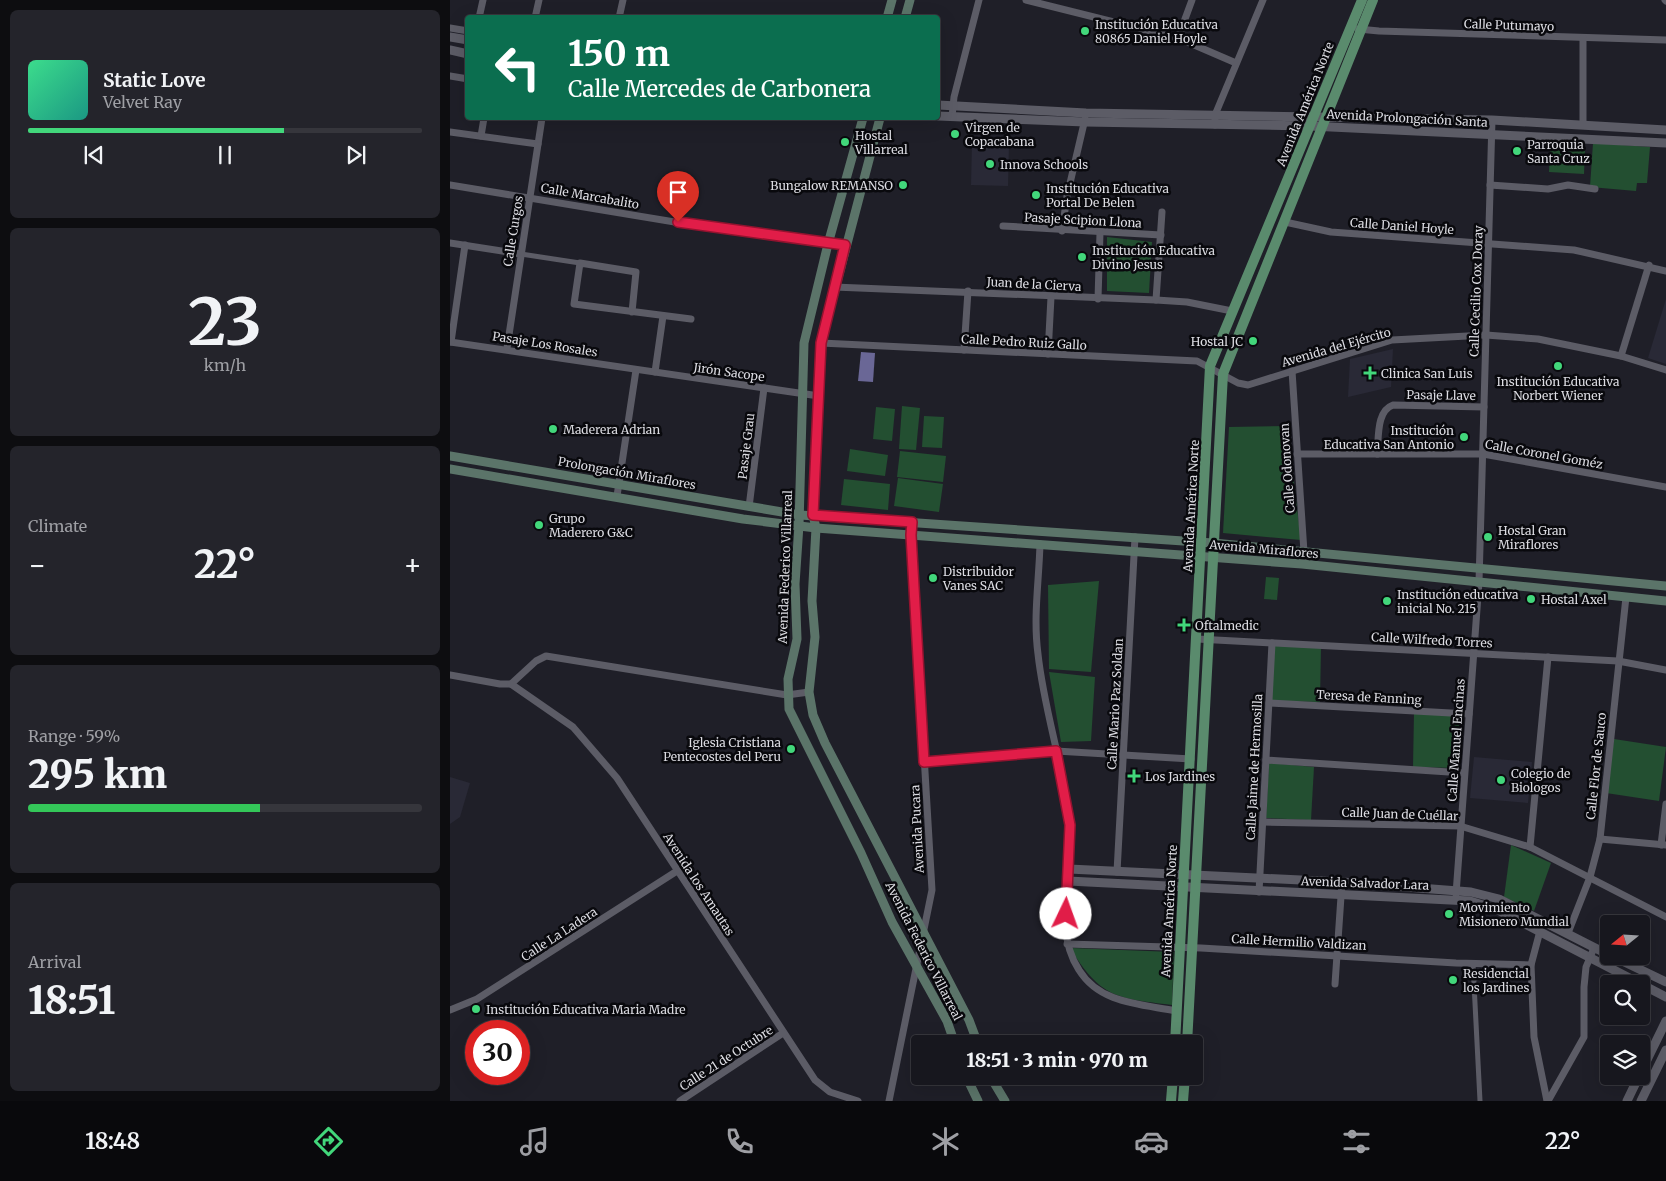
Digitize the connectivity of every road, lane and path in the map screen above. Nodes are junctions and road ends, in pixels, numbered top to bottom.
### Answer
1 (483, 0) edge
2 (539, 0) edge
3 (624, 0) edge
4 (892, 0) edge
5 (910, 0) edge
6 (979, 0) edge
7 (1026, 0) edge
8 (1192, 0) edge
9 (1263, 0) edge
10 (1362, 0) edge
11 (1373, 0) edge
12 (480, 15) edge
13 (536, 15) edge
14 (620, 15) edge
15 (889, 15) edge
16 (906, 15) edge
17 (450, 28) edge
18 (1356, 28) junction
19 (465, 30) edge
20 (450, 37) edge
21 (1178, 38) junction
22 (1583, 38) junction
23 (465, 40) edge
24 (1666, 40) edge
25 (450, 50) edge
26 (465, 53) edge
27 (1236, 63) junction
28 (450, 76) edge
29 (465, 78) edge
30 (940, 105) edge
31 (953, 106) junction
32 (1086, 113) junction
33 (1194, 115) junction
34 (940, 116) edge
35 (1327, 116) junction
36 (952, 117) junction
37 (484, 120) edge
38 (542, 120) edge
39 (861, 120) edge
40 (879, 120) edge
41 (1215, 120) junction
42 (1492, 120) junction
43 (1312, 121) junction
44 (1085, 122) junction
45 (1583, 124) junction
46 (1193, 125) junction
47 (1323, 126) junction
48 (1666, 130) edge
49 (450, 132) edge
50 (1492, 134) junction
51 (481, 136) junction
52 (1666, 143) edge
53 (538, 144) junction
54 (450, 185) edge
55 (1490, 185) junction
56 (1595, 189) dead end
57 (530, 198) junction
58 (1162, 212) dead end
59 (1285, 222) junction
60 (1003, 226) dead end
61 (1062, 231) junction
62 (1100, 233) junction
63 (1161, 236) junction
64 (450, 243) edge
65 (1489, 243) junction
66 (828, 244) junction
67 (465, 245) junction
68 (845, 245) junction
69 (1261, 245) junction
70 (1273, 250) junction
71 (521, 254) junction
72 (580, 263) junction
73 (1648, 265) junction
74 (1666, 271) edge
75 (834, 287) junction
76 (968, 291) junction
77 (1052, 297) junction
78 (1098, 299) junction
79 (1156, 300) junction
80 (1232, 311) junction
81 (632, 312) junction
82 (663, 316) junction
83 (691, 319) dead end
84 (1486, 336) junction
85 (450, 342) edge
86 (821, 343) junction
87 (506, 348) junction
88 (964, 350) junction
89 (1048, 354) junction
90 (1621, 356) junction
91 (1210, 366) junction
92 (636, 370) junction
93 (1666, 370) edge
94 (1292, 371) junction
95 (655, 372) junction
96 (1223, 374) junction
97 (764, 388) junction
98 (802, 394) junction
99 (819, 396) junction
100 (1484, 407) junction
101 (1298, 454) junction
102 (1377, 454) junction
103 (1483, 454) junction
104 (450, 456) edge
105 (450, 469) edge
106 (619, 483) junction
107 (1666, 487) edge
108 (617, 496) junction
109 (749, 507) junction
110 (800, 515) junction
111 (813, 515) junction
112 (912, 522) junction
113 (800, 525) junction
114 (816, 528) junction
115 (1034, 530) junction
116 (911, 535) junction
117 (1135, 537) junction
118 (1202, 542) junction
119 (1213, 543) junction
120 (1036, 544) junction
121 (1134, 551) junction
122 (1304, 552) junction
123 (1201, 556) junction
124 (1213, 557) junction
125 (1302, 564) junction
126 (1479, 569) junction
127 (1479, 582) junction
128 (1666, 586) edge
129 (1626, 597) junction
130 (1666, 601) edge
131 (1197, 639) junction
132 (1208, 640) junction
133 (1272, 643) junction
134 (1473, 654) junction
135 (1548, 657) junction
136 (1618, 661) junction
137 (1666, 670) edge
138 (450, 674) edge
139 (511, 684) junction
140 (809, 692) junction
141 (787, 695) junction
142 (1269, 704) junction
143 (1469, 714) junction
144 (1056, 751) junction
145 (1124, 754) junction
146 (1191, 759) junction
147 (1266, 760) junction
148 (924, 762) junction
149 (1464, 773) junction
150 (1666, 804) edge
151 (1263, 822) junction
152 (1460, 826) junction
153 (1600, 838) junction
154 (1664, 845) edge
155 (1530, 847) junction
156 (1069, 869) junction
157 (677, 871) junction
158 (1117, 872) junction
159 (1184, 876) junction
160 (1196, 876) junction
161 (1590, 877) junction
162 (1260, 878) junction
163 (1068, 881) junction
164 (1342, 882) junction
165 (1183, 888) junction
166 (1196, 888) junction
167 (1456, 889) junction
168 (1259, 892) junction
169 (1340, 895) junction
170 (1455, 900) junction
171 (1666, 917) edge
172 (1540, 931) junction
173 (1568, 933) junction
174 (924, 935) junction
175 (1067, 944) junction
176 (1594, 948) junction
177 (1179, 949) junction
178 (1193, 949) junction
179 (1600, 950) edge
180 (1337, 955) junction
181 (1590, 957) junction
182 (1473, 964) junction
183 (1531, 965) junction
184 (1631, 965) edge
185 (916, 966) junction
186 (1624, 975) edge
187 (1666, 982) edge
188 (1335, 984) dead end
189 (1650, 989) edge
190 (1666, 997) edge
191 (450, 1010) edge
192 (1176, 1010) junction
193 (1666, 1021) edge
194 (783, 1033) junction
195 (952, 1035) edge
196 (975, 1035) edge
197 (1175, 1035) edge
198 (1188, 1035) edge
199 (1666, 1050) edge
200 (1650, 1054) edge
201 (970, 1085) edge
202 (995, 1085) edge
203 (1173, 1085) edge
204 (1184, 1085) edge
205 (1635, 1085) edge
206 (1644, 1085) edge
207 (1647, 1088) junction
208 (680, 1101) edge
209 (858, 1101) edge
210 (889, 1101) edge
211 (978, 1101) edge
212 (1005, 1101) edge
213 (1172, 1101) edge
214 (1183, 1101) edge
215 (1480, 1101) edge
216 (1548, 1101) edge
217 (1627, 1101) edge
218 (1641, 1101) edge

1 - 12 street
2 - 13 street
3 - 14 street
4 - 15 main road
5 - 16 main road
6 - 31 street
7 - 21 street
8 - 21 street
9 - 27 street
10 - 18 main road, Avenida América Norte
11 - 18 main road, Avenida América Norte
17 - 19 street
18 - 22 street, Calle Putumayo
18 - 35 main road, Avenida América Norte
18 - 43 main road, Avenida América Norte
20 - 23 street
21 - 27 street
22 - 24 street, Calle Putumayo
22 - 45 street
25 - 26 street
27 - 41 street
28 - 29 street
30 - 31 street, Avenida Prolongación Santa
31 - 32 street, Avenida Prolongación Santa
31 - 36 street
32 - 33 street, Avenida Prolongación Santa
32 - 44 street
33 - 41 street, Avenida Prolongación Santa
33 - 46 street
34 - 36 street, Avenida Prolongación Santa
35 - 42 street, Avenida Prolongación Santa
35 - 43 street, Avenida Prolongación Santa
35 - 47 main road, Avenida América Norte
36 - 44 street, Avenida Prolongación Santa
37 - 51 street
38 - 53 street, Calle Curgos
39 - 66 main road, Avenida Federico Villarreal
40 - 68 main road
41 - 43 street, Avenida Prolongación Santa
41 - 46 street, Avenida Prolongación Santa
42 - 45 street, Avenida Prolongación Santa
42 - 50 street, Calle Cecilio Cox Doray
43 - 47 street, Avenida Prolongación Santa
43 - 69 main road, Avenida América Norte
44 - 46 street, Avenida Prolongación Santa
44 - 61 street
45 - 48 street, Avenida Prolongación Santa
47 - 50 street, Avenida Prolongación Santa
47 - 59 main road, Avenida América Norte
49 - 51 street
50 - 52 street, Avenida Prolongación Santa
50 - 55 street, Calle Cecilio Cox Doray
51 - 53 street
53 - 57 street, Calle Curgos
54 - 57 street, Calle Marcabalito
55 - 56 street
55 - 65 street, Calle Cecilio Cox Doray
57 - 66 street, Calle Marcabalito
57 - 71 street, Calle Curgos
58 - 63 street
59 - 65 street, Calle Daniel Hoyle
59 - 70 main road, Avenida América Norte
60 - 61 street, Pasaje Scipion Llona
61 - 62 street, Pasaje Scipion Llona
62 - 63 street, Pasaje Scipion Llona
62 - 78 street
63 - 79 street
64 - 67 street
65 - 73 street, Calle Daniel Hoyle
65 - 84 street, Calle Cecilio Cox Doray
66 - 68 street, Calle Marcabalito
66 - 98 main road, Avenida Federico Villarreal
67 - 71 street
67 - 85 street
68 - 75 main road
69 - 70 main road
69 - 80 main road, Avenida América Norte
70 - 96 main road, Avenida América Norte
71 - 72 street
71 - 87 street, Calle Curgos
72 - 81 street
72 - 81 street
73 - 74 street, Calle Daniel Hoyle
73 - 90 street
75 - 76 street, Juan de la Cierva
75 - 86 main road
76 - 77 street, Juan de la Cierva
76 - 88 street
77 - 78 street, Juan de la Cierva
77 - 89 street
78 - 79 street, Juan de la Cierva
79 - 80 street, Juan de la Cierva
80 - 91 main road, Avenida América Norte
81 - 82 street
82 - 83 street
82 - 95 street
84 - 90 street, Avenida del Ejército
84 - 94 street, Avenida del Ejército
84 - 100 street, Calle Cecilio Cox Doray
85 - 87 street, Pasaje Los Rosales
86 - 88 street, Calle Pedro Ruiz Gallo
86 - 99 main road
87 - 92 street, Pasaje Los Rosales
88 - 89 street, Calle Pedro Ruiz Gallo
89 - 91 street, Calle Pedro Ruiz Gallo
90 - 93 street, Avenida del Ejército
91 - 96 street, Calle Pedro Ruiz Gallo
91 - 118 main road, Avenida América Norte
92 - 95 street, Jirón Sacope
92 - 106 street
94 - 96 street, Avenida del Ejército
94 - 101 street, Calle Odonovan
95 - 97 street, Jirón Sacope
96 - 119 main road, Avenida América Norte
97 - 98 street, Jirón Sacope
97 - 109 street, Pasaje Grau
98 - 99 street, Jirón Sacope
98 - 110 main road, Avenida Federico Villarreal
99 - 111 main road
100 - 102 street, Pasaje Llave
100 - 103 street, Calle Cecilio Cox Doray
101 - 102 street, Calle Coronel Goméz
101 - 122 street, Calle Odonovan
102 - 103 street, Calle Coronel Goméz
103 - 107 street, Calle Coronel Goméz
103 - 126 street, Calle Cecilio Cox Doray
104 - 106 main road, Prolongación Miraflores
105 - 108 main road, Prolongación Miraflores
106 - 108 street
106 - 109 main road, Prolongación Miraflores
108 - 113 main road, Prolongación Miraflores
109 - 110 main road, Prolongación Miraflores
110 - 111 main road, Avenida Miraflores
110 - 113 main road, Avenida Federico Villarreal
111 - 112 main road, Avenida Miraflores
111 - 114 main road
112 - 115 main road, Avenida Miraflores
112 - 116 street, Avenida Pucara
113 - 114 main road, Avenida Miraflores
113 - 141 main road, Avenida Federico Villarreal
114 - 116 main road, Avenida Miraflores
114 - 140 main road, Avenida Federico Villarreal
115 - 117 main road, Avenida Miraflores
115 - 120 main road
116 - 120 main road, Avenida Miraflores
116 - 148 street, Avenida Pucara
117 - 118 main road, Avenida Miraflores
117 - 121 street, Calle Mario Paz Soldan
118 - 119 main road, Avenida Miraflores
118 - 123 main road, Avenida América Norte
119 - 122 main road, Avenida Miraflores
119 - 124 main road, Avenida América Norte
120 - 121 main road, Avenida Miraflores
120 - 144 street
121 - 123 main road, Avenida Miraflores
121 - 145 street, Calle Mario Paz Soldan
122 - 125 street, Calle Odonovan
122 - 126 main road, Avenida Miraflores
123 - 124 main road, Avenida Miraflores
123 - 131 main road, Avenida América Norte
124 - 125 main road, Avenida Miraflores
124 - 132 main road, Avenida América Norte
125 - 127 main road, Avenida Miraflores
126 - 127 street, Calle Cecilio Cox Doray
126 - 128 main road, Avenida Miraflores
127 - 129 main road, Avenida Miraflores
127 - 134 street, Calle Manuel Encinas
129 - 130 main road, Avenida Miraflores
129 - 136 street, Calle Flor de Sauco
131 - 132 street, Calle Wilfredo Torres
131 - 146 main road, Avenida América Norte
132 - 133 street, Calle Wilfredo Torres
132 - 160 main road, Avenida América Norte
133 - 134 street, Calle Wilfredo Torres
133 - 142 street, Calle Jaime de Hermosilla
134 - 135 street, Calle Wilfredo Torres
134 - 143 street, Calle Manuel Encinas
135 - 136 street, Calle Wilfredo Torres
135 - 155 street
136 - 137 street, Calle Wilfredo Torres
136 - 153 street, Calle Flor de Sauco
138 - 139 street, Avenida los Amautas
139 - 141 street
139 - 157 street, Avenida los Amautas
140 - 141 street
140 - 174 main road, Avenida Federico Villarreal
141 - 185 main road, Avenida Federico Villarreal
142 - 143 street, Teresa de Fanning
142 - 147 street, Calle Jaime de Hermosilla
143 - 149 street, Calle Manuel Encinas
144 - 145 street
144 - 148 street
144 - 156 street
145 - 146 street
145 - 158 street, Calle Mario Paz Soldan
146 - 159 main road, Avenida América Norte
147 - 149 street
147 - 151 street, Calle Jaime de Hermosilla
148 - 174 street, Avenida Pucara
149 - 152 street, Calle Manuel Encinas
150 - 154 street
151 - 152 street, Calle Juan de Cuéllar
151 - 162 street, Calle Jaime de Hermosilla
152 - 155 street, Calle Juan de Cuéllar
152 - 167 street, Calle Manuel Encinas
153 - 154 street
153 - 161 street, Calle Flor de Sauco
155 - 161 street, Calle Juan de Cuéllar
156 - 158 street, Avenida Salvador Lara
156 - 163 street
157 - 191 street, Calle La Ladera
157 - 194 street, Avenida los Amautas
158 - 159 street, Avenida Salvador Lara
159 - 160 street, Avenida Salvador Lara
159 - 165 main road, Avenida América Norte
160 - 162 street, Avenida Salvador Lara
160 - 166 main road, Avenida América Norte
161 - 171 street, Calle Juan de Cuéllar
161 - 173 street, Calle Flor de Sauco
162 - 164 street, Avenida Salvador Lara
162 - 168 street, Calle Jaime de Hermosilla
163 - 165 street, Avenida Salvador Lara
163 - 175 street
164 - 167 street, Avenida Salvador Lara
164 - 169 street
165 - 166 street, Avenida Salvador Lara
165 - 177 main road, Avenida América Norte
166 - 168 street, Avenida Salvador Lara
166 - 178 main road, Avenida América Norte
167 - 170 street, Calle Manuel Encinas
167 - 173 street, Avenida Salvador Lara
168 - 169 street, Avenida Salvador Lara
169 - 170 street, Avenida Salvador Lara
169 - 180 street
170 - 172 street, Avenida Salvador Lara
172 - 181 street, Avenida Salvador Lara
172 - 183 street
173 - 176 street, Avenida Salvador Lara
174 - 185 street, Avenida Pucara
174 - 196 main road, Avenida Federico Villarreal
175 - 177 street, Calle Hermilio Valdizan
175 - 192 street
176 - 179 street, Avenida Salvador Lara
176 - 181 street
177 - 178 street, Calle Hermilio Valdizan
177 - 192 main road, Avenida América Norte
178 - 180 street, Calle Hermilio Valdizan
178 - 198 main road, Avenida América Norte
180 - 182 street, Calle Hermilio Valdizan
180 - 188 street
181 - 186 street, Avenida Salvador Lara
181 - 216 street
182 - 183 street, Calle Hermilio Valdizan
182 - 215 street
183 - 216 street
184 - 187 street
185 - 195 main road, Avenida Federico Villarreal
185 - 210 street, Avenida Pucara
189 - 190 street, Avenida Salvador Lara
192 - 197 main road, Avenida América Norte
193 - 200 street
194 - 208 street, Calle 21 de Octubre
194 - 209 street, Avenida los Amautas
199 - 207 street
201 - 211 main road
202 - 212 main road
203 - 213 main road
204 - 214 main road
205 - 217 street
206 - 207 street
207 - 218 street

